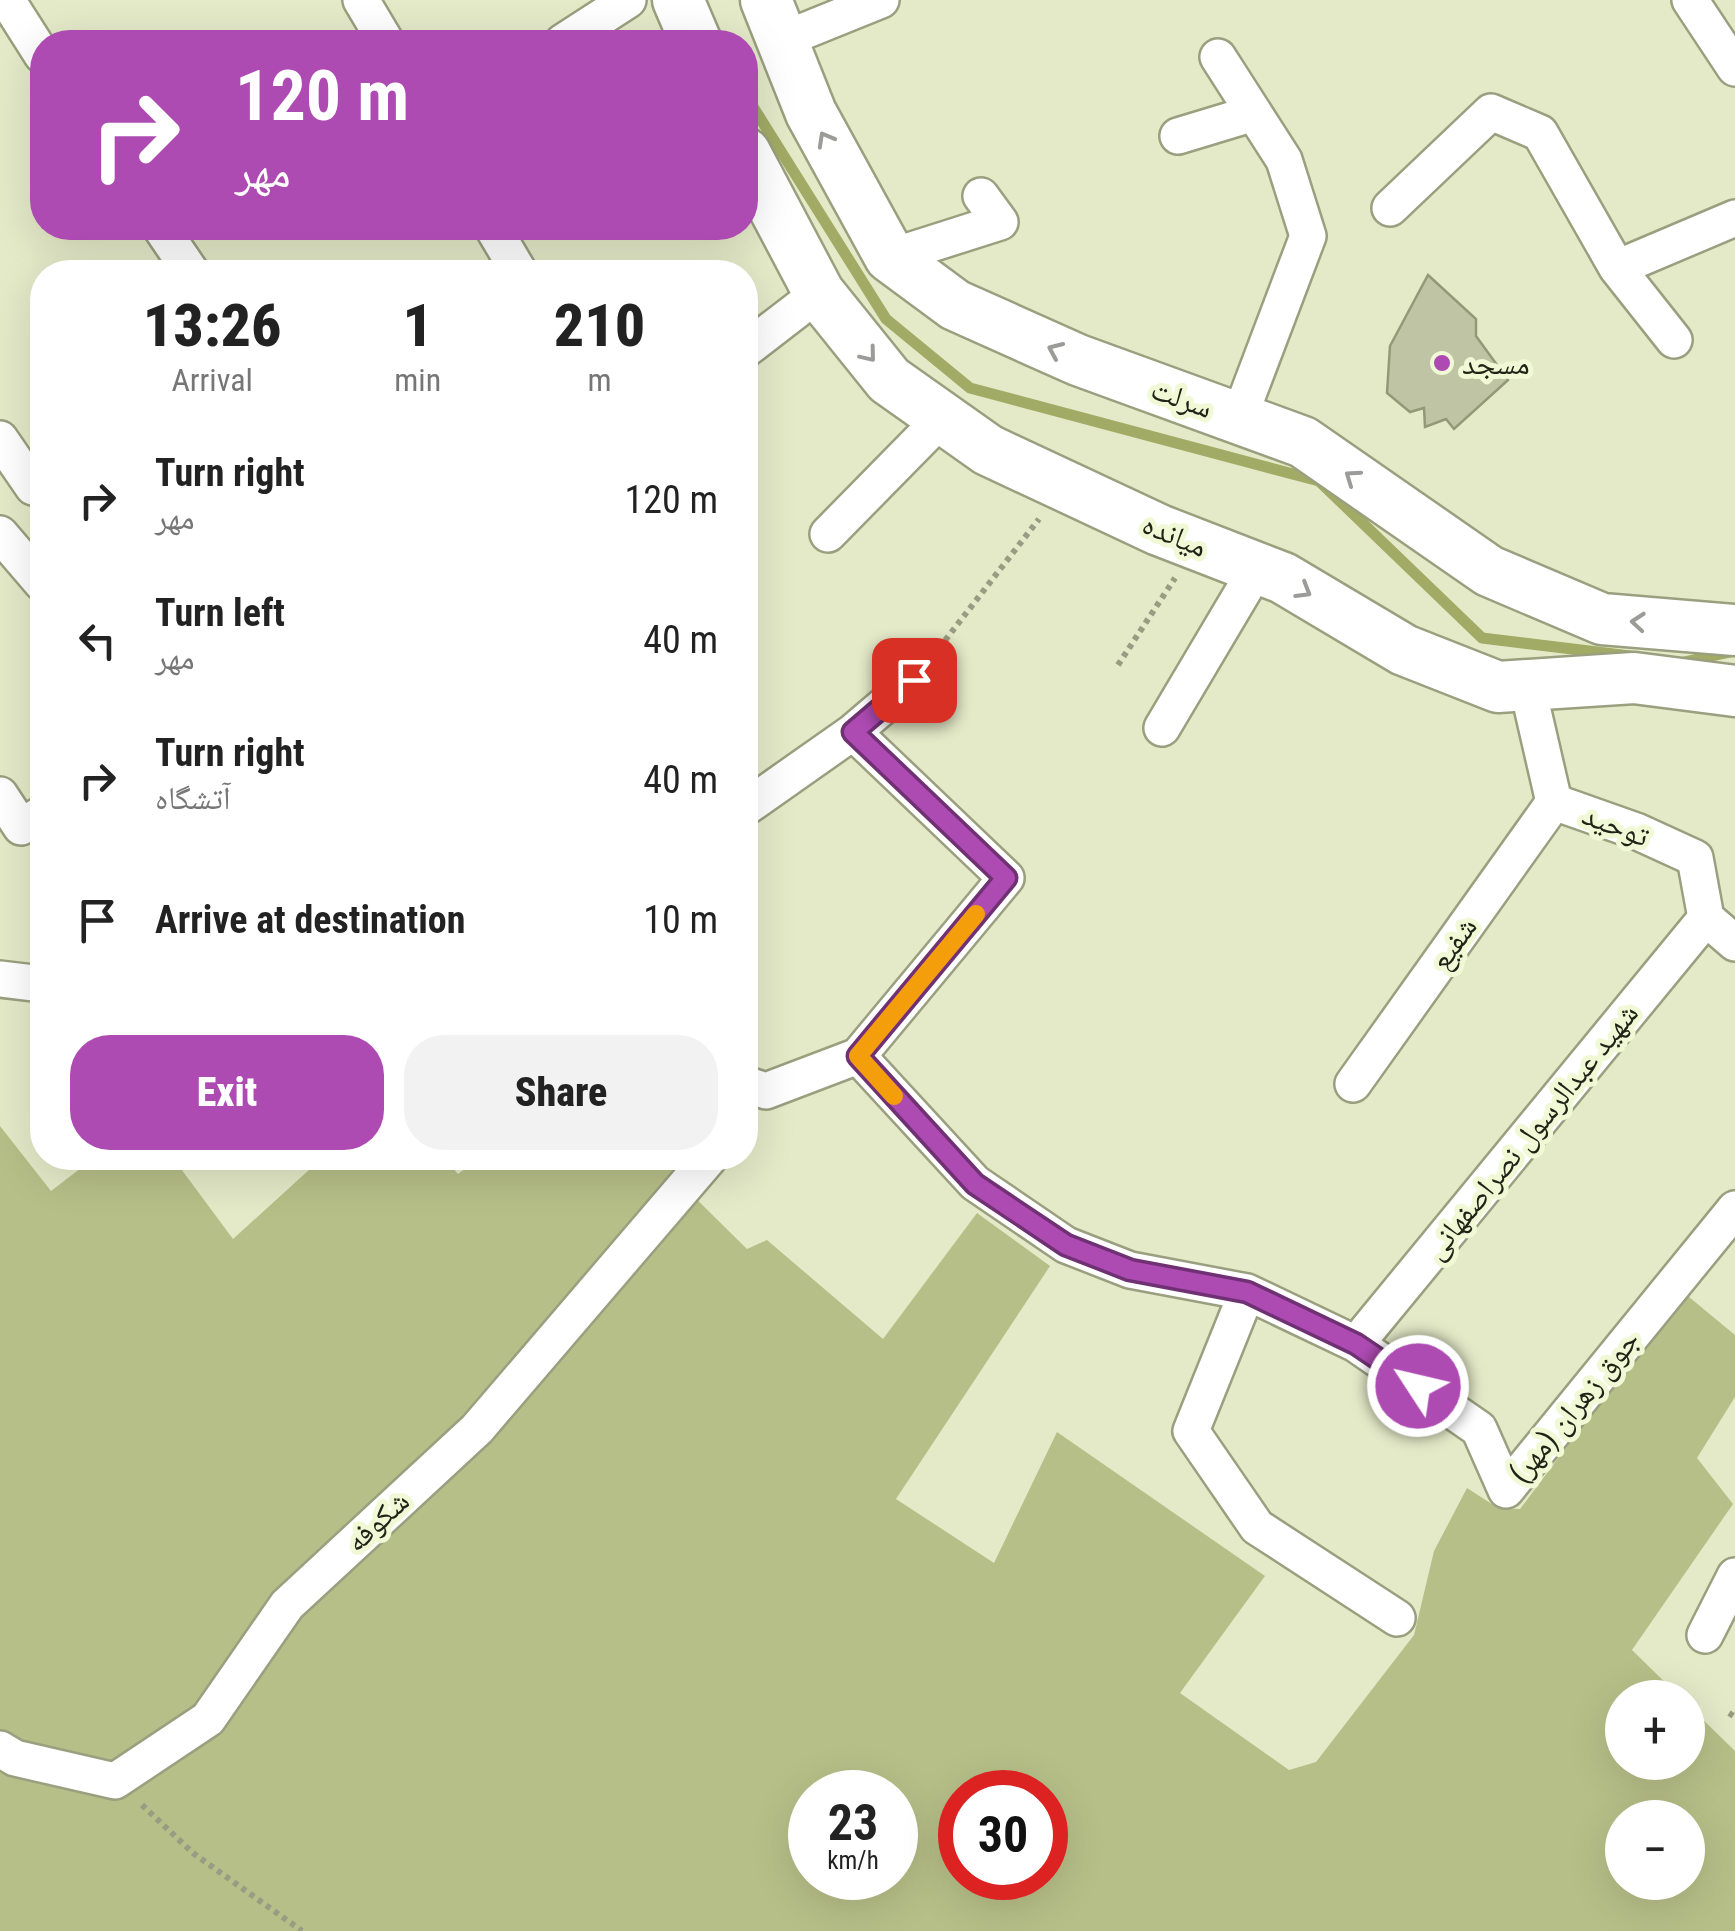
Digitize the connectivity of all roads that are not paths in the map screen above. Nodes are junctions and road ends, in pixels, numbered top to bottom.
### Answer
1 (7, 0) edge
2 (361, 0) edge
3 (628, 0) edge
4 (678, 0) edge
5 (880, 0) edge
6 (1690, 0) edge
7 (774, 20) edge
8 (379, 30) edge
9 (582, 30) edge
10 (691, 30) edge
11 (30, 36) edge
12 (1218, 58) dead end
13 (1735, 68) edge
14 (1254, 114) junction
15 (1178, 136) dead end
16 (758, 178) edge
17 (981, 196) dead end
18 (1390, 208) dead end
19 (1735, 218) edge
20 (890, 257) junction
21 (1617, 268) junction
22 (819, 293) junction
23 (758, 340) edge
24 (1674, 340) dead end
25 (942, 418) junction
26 (1239, 418) junction
27 (0, 439) edge
28 (30, 475) edge
29 (30, 490) edge
30 (0, 513) edge
31 (0, 534) edge
32 (828, 534) dead end
33 (1258, 568) junction
34 (30, 569) edge
35 (1735, 630) edge
36 (914, 680) road end
37 (1527, 685) junction
38 (1735, 691) edge
39 (1162, 728) dead end
40 (853, 732) junction
41 (758, 788) edge
42 (0, 795) edge
43 (1554, 802) junction
44 (30, 821) edge
45 (1706, 918) junction
46 (1735, 943) edge
47 (0, 979) edge
48 (30, 983) edge
49 (858, 1056) junction
50 (1353, 1084) dead end
51 (758, 1095) edge
52 (698, 1170) edge
53 (1735, 1209) edge
54 (1247, 1292) junction
55 (1356, 1344) junction
56 (1735, 1576) edge
57 (1398, 1618) dead end
58 (1705, 1635) dead end
59 (0, 1749) edge

1 - 11 street
2 - 8 street
3 - 9 street
4 - 10 street
5 - 7 street
6 - 13 street
20 -> 7 street, سرلت
12 - 14 street
14 - 15 street
14 - 26 street
16 - 22 street, میانده
17 - 20 street
18 - 21 street
19 - 21 street
26 -> 20 street, سرلت
21 - 24 street
22 - 23 street
22 -> 25 street, میانده
25 - 32 street
25 - 33 street, میانده
35 -> 26 street, سرلت
27 - 28 street
29 - 30 street
31 - 34 street
33 -> 37 street, میانده
33 - 39 street
36 - 40 street
37 - 38 street, میانده
37 - 43 street, توحید
40 - 41 street
40 - 49 street
42 - 44 street
43 - 45 street, توحید
43 - 50 street, شفیع
45 - 46 street
45 - 55 street, شهید عبدالرسول نصراصفهانی
47 - 48 street
49 - 51 street
49 - 54 street, جوق زهران (مهر)
52 - 59 street, شکوفه
53 - 55 street, جوق زهران (مهر)
54 - 55 street, جوق زهران (مهر)
54 - 57 street
56 - 58 street

